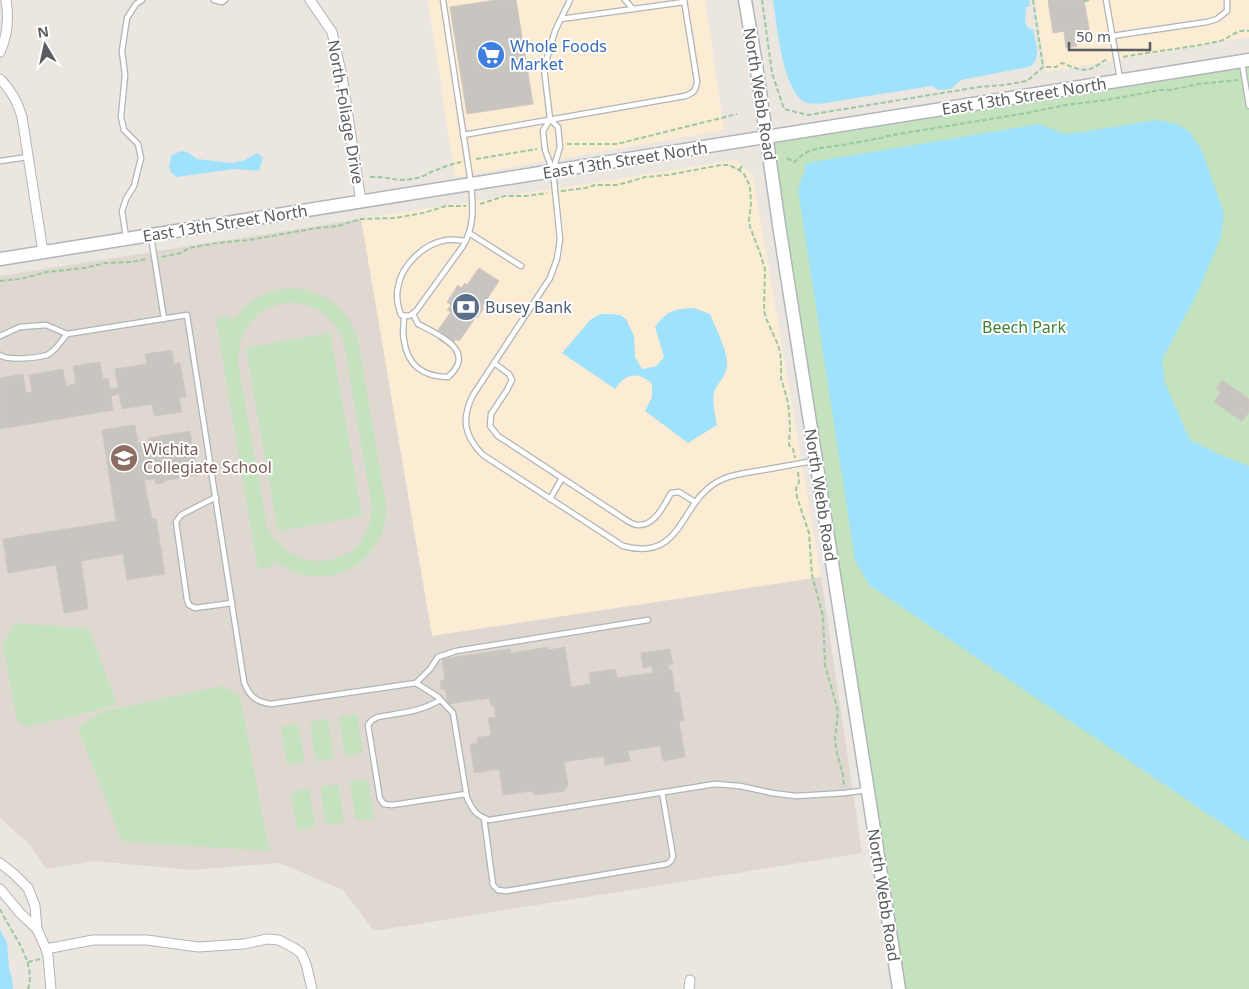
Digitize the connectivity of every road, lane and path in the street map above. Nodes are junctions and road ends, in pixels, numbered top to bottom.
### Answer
1 (6, 0) edge
2 (142, 0) edge
3 (214, 0) edge
4 (225, 0) edge
5 (310, 0) edge
6 (443, 0) edge
7 (570, 0) edge
8 (625, 0) edge
9 (745, 0) edge
10 (762, 0) edge
11 (1033, 0) edge
12 (1090, 0) edge
13 (1106, 0) edge
14 (1227, 0) edge
15 (684, 1) edge
16 (1084, 1) dead end
17 (632, 9) junction
18 (561, 19) junction
19 (1249, 31) edge
20 (1112, 36) junction
21 (0, 52) edge
22 (1116, 58) junction
23 (1245, 61) edge
24 (1042, 66) junction
25 (0, 79) edge
26 (1244, 79) junction
27 (1120, 81) junction
28 (1249, 106) edge
29 (784, 109) junction
30 (780, 114) dead end
31 (550, 119) junction
32 (464, 135) junction
33 (766, 137) junction
34 (28, 157) junction
35 (787, 158) dead end
36 (0, 161) edge
37 (744, 164) dead end
38 (739, 170) junction
39 (553, 171) junction
40 (471, 184) junction
41 (555, 192) junction
42 (360, 202) junction
43 (473, 205) junction
44 (470, 233) junction
45 (151, 235) junction
46 (126, 239) junction
47 (466, 240) junction
48 (44, 252) junction
49 (155, 258) junction
50 (0, 259) edge
51 (521, 266) dead end
52 (0, 281) edge
53 (413, 314) junction
54 (404, 316) junction
55 (164, 319) junction
56 (67, 334) junction
57 (0, 336) edge
58 (0, 355) edge
59 (494, 363) junction
60 (816, 461) junction
61 (797, 464) junction
62 (562, 478) junction
63 (216, 498) junction
64 (550, 499) junction
65 (695, 502) junction
66 (232, 603) junction
67 (648, 620) dead end
68 (416, 684) junction
69 (440, 700) junction
70 (868, 790) junction
71 (662, 792) junction
72 (844, 793) junction
73 (466, 794) junction
74 (484, 818) junction
75 (0, 863) edge
76 (0, 889) edge
77 (0, 909) edge
78 (38, 929) junction
79 (46, 949) junction
80 (28, 989) edge
81 (51, 989) edge
82 (312, 989) edge
83 (899, 989) edge

1 - 21 street
2 - 46 lane
3 - 4 lane
5 - 42 street, North Foliage Drive
6 - 32 lane
7 - 18 lane
8 - 17 lane
9 - 33 main road, North Webb Road
10 - 29 path
11 - 24 path
12 - 16 path
13 - 20 lane
14 - 20 lane
15 - 17 lane
15 - 31 lane
17 - 18 lane
18 - 31 lane
19 - 22 path
20 - 22 lane
22 - 24 path
22 - 27 lane
23 - 26 lane
23 - 27 main road, East 13th Street North
24 - 29 path
25 - 34 street
26 - 28 lane
26 - 35 path
27 - 33 main road, East 13th Street North
29 - 30 path
31 - 32 lane
31 - 39 lane
31 - 39 lane
32 - 40 lane
33 - 39 main road, East 13th Street North
33 - 60 main road, North Webb Road
34 - 36 lane
34 - 48 street
37 - 38 path
38 - 41 path
38 - 61 path
39 - 40 main road, East 13th Street North
39 - 41 lane
40 - 42 main road, East 13th Street North
40 - 43 lane
41 - 43 path
41 - 59 lane
42 - 45 main road, East 13th Street North
43 - 44 lane
43 - 49 path
44 - 47 lane
44 - 51 lane
45 - 46 main road, East 13th Street North
45 - 49 lane
46 - 48 main road, East 13th Street North
47 - 53 lane
47 - 54 lane
48 - 50 main road, East 13th Street North
49 - 52 path
49 - 55 lane
53 - 54 lane
53 - 54 lane
55 - 56 lane
55 - 63 lane
56 - 57 lane
56 - 58 lane
59 - 62 lane
59 - 64 lane
60 - 61 lane
60 - 70 main road, North Webb Road
61 - 65 lane
61 - 72 path
62 - 64 lane
62 - 65 lane
63 - 66 lane
63 - 66 lane
64 - 65 lane
66 - 68 lane
67 - 68 lane
68 - 69 lane
69 - 73 lane
69 - 73 lane
70 - 72 lane
70 - 83 main road, North Webb Road
71 - 72 lane
71 - 74 lane
71 - 74 lane
73 - 74 lane
75 - 78 street
76 - 78 street
77 - 80 path
78 - 79 street
79 - 81 street
79 - 82 street

